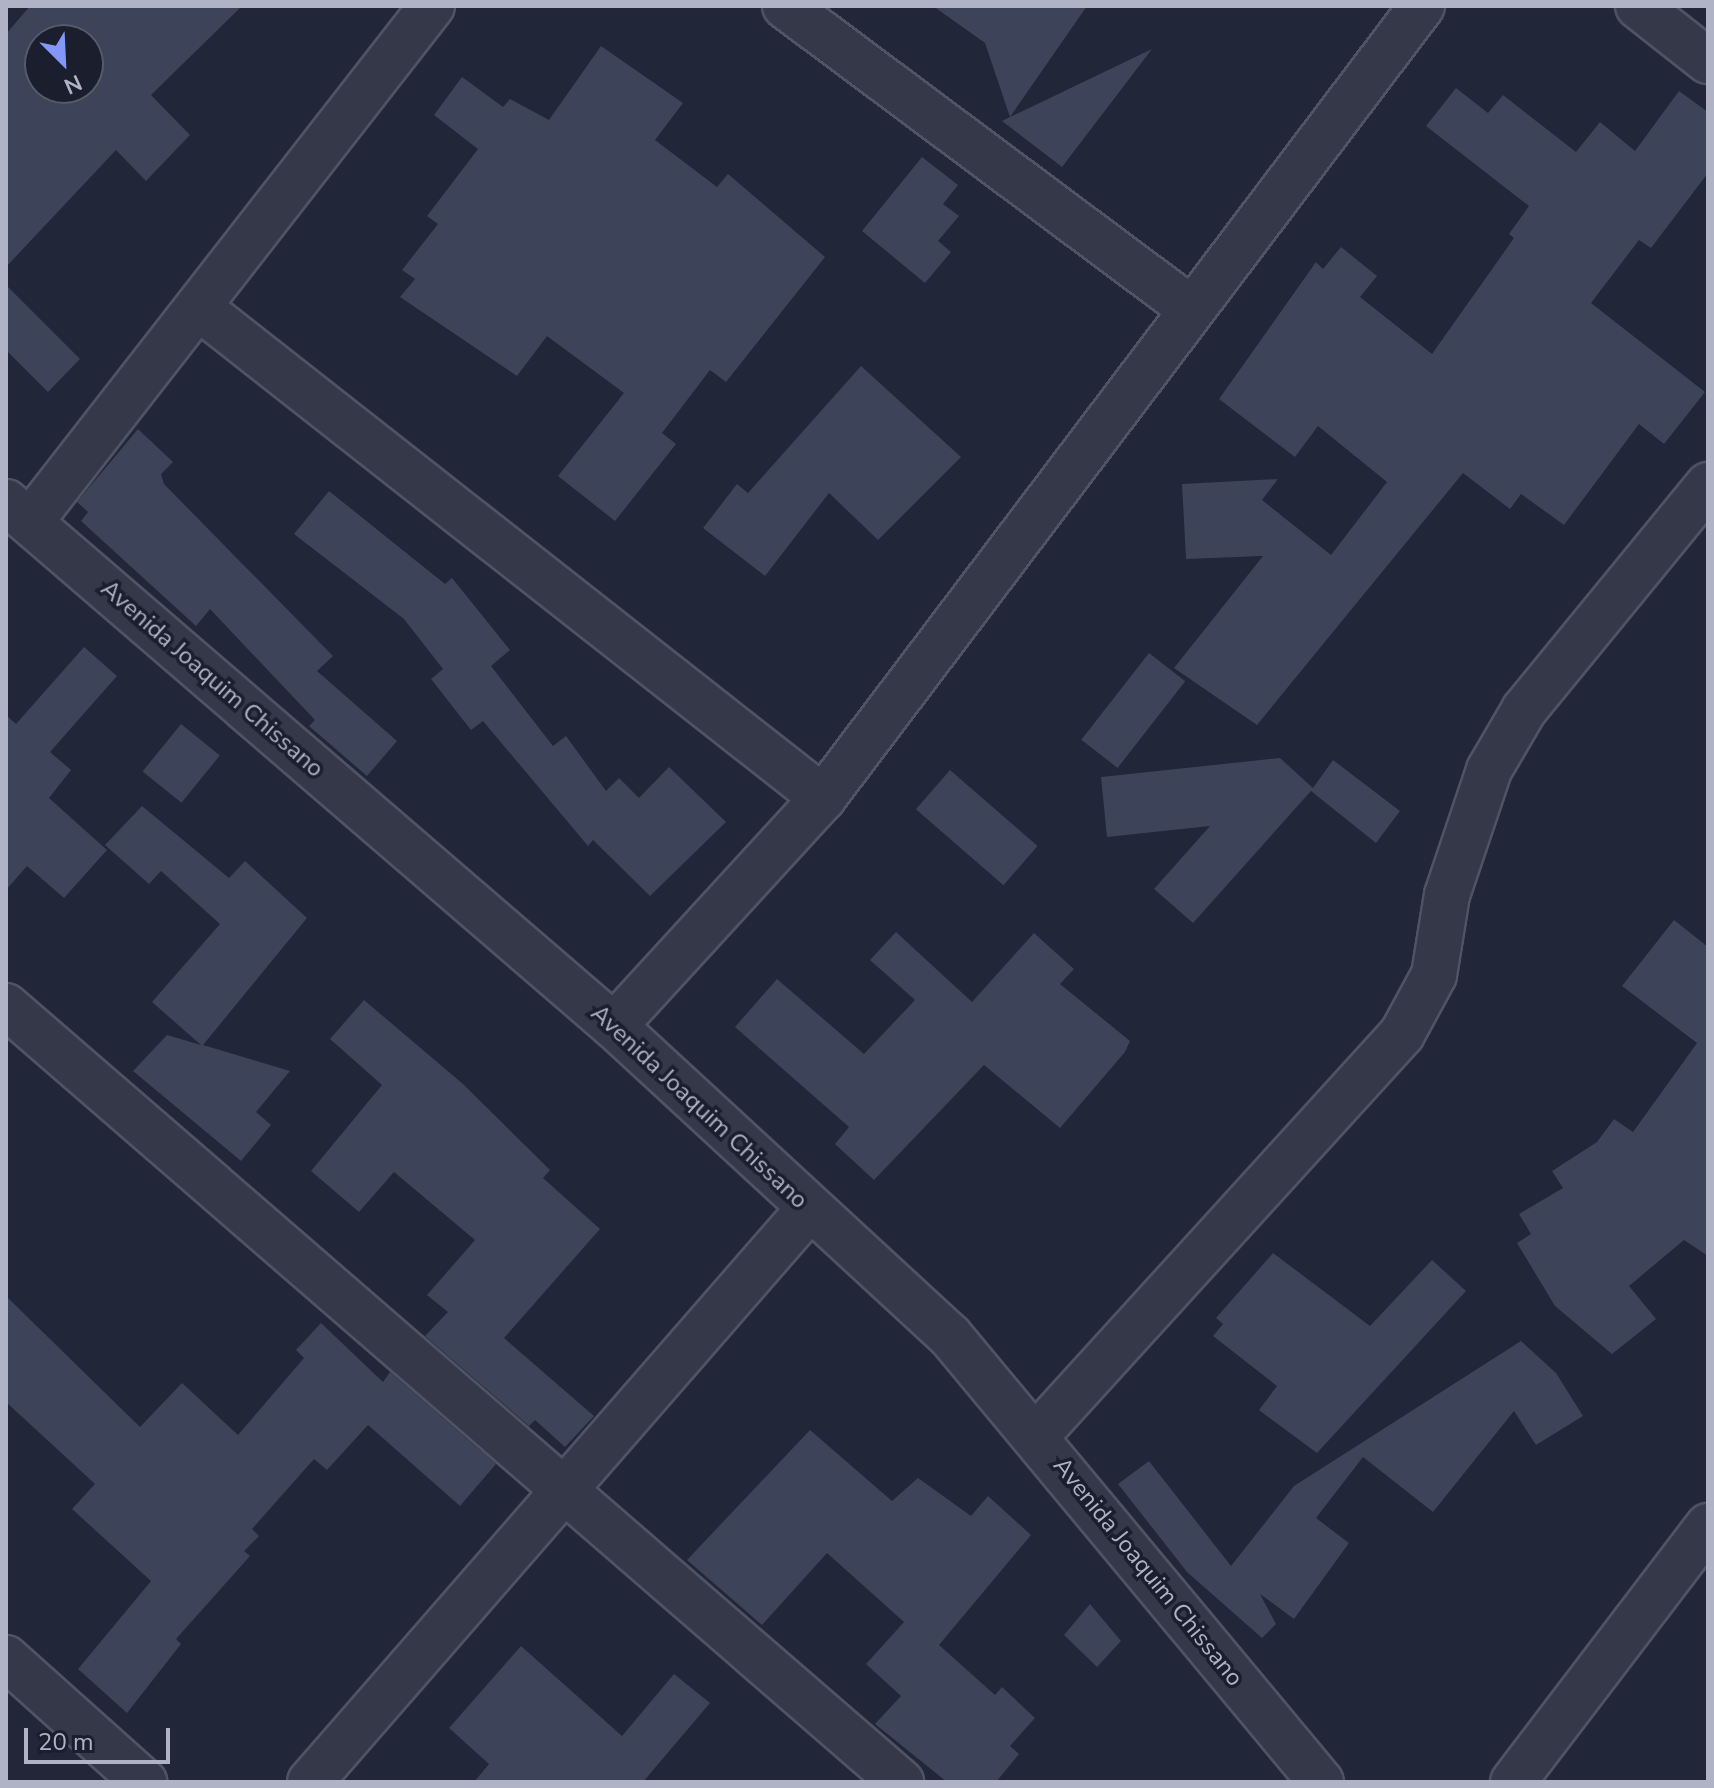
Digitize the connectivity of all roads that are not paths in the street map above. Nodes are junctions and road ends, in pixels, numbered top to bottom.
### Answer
1 (432, 6) edge
2 (785, 6) edge
3 (1422, 6) edge
4 (1638, 6) edge
5 (1708, 61) edge
6 (198, 307) junction
7 (1191, 309) junction
8 (1708, 485) edge
9 (18, 512) edge
10 (823, 798) junction
11 (6, 1006) edge
12 (614, 1026) junction
13 (809, 1209) junction
14 (1037, 1435) junction
15 (570, 1488) junction
16 (1708, 1526) edge
17 (6, 1658) edge
18 (144, 1782) edge
19 (310, 1782) edge
20 (901, 1782) edge
21 (1321, 1782) edge
22 (1513, 1782) edge

1 - 6 street
2 - 7 street
3 - 7 street
4 - 5 street
6 - 9 street
6 - 10 street
7 - 10 street
8 - 14 street
9 - 12 street, Avenida Joaquim Chissano
10 - 12 street
11 - 15 street
12 - 13 street, Avenida Joaquim Chissano
13 - 14 street, Avenida Joaquim Chissano
13 - 15 street
14 - 21 street, Avenida Joaquim Chissano
15 - 19 street
15 - 20 street
16 - 22 street
17 - 18 street

